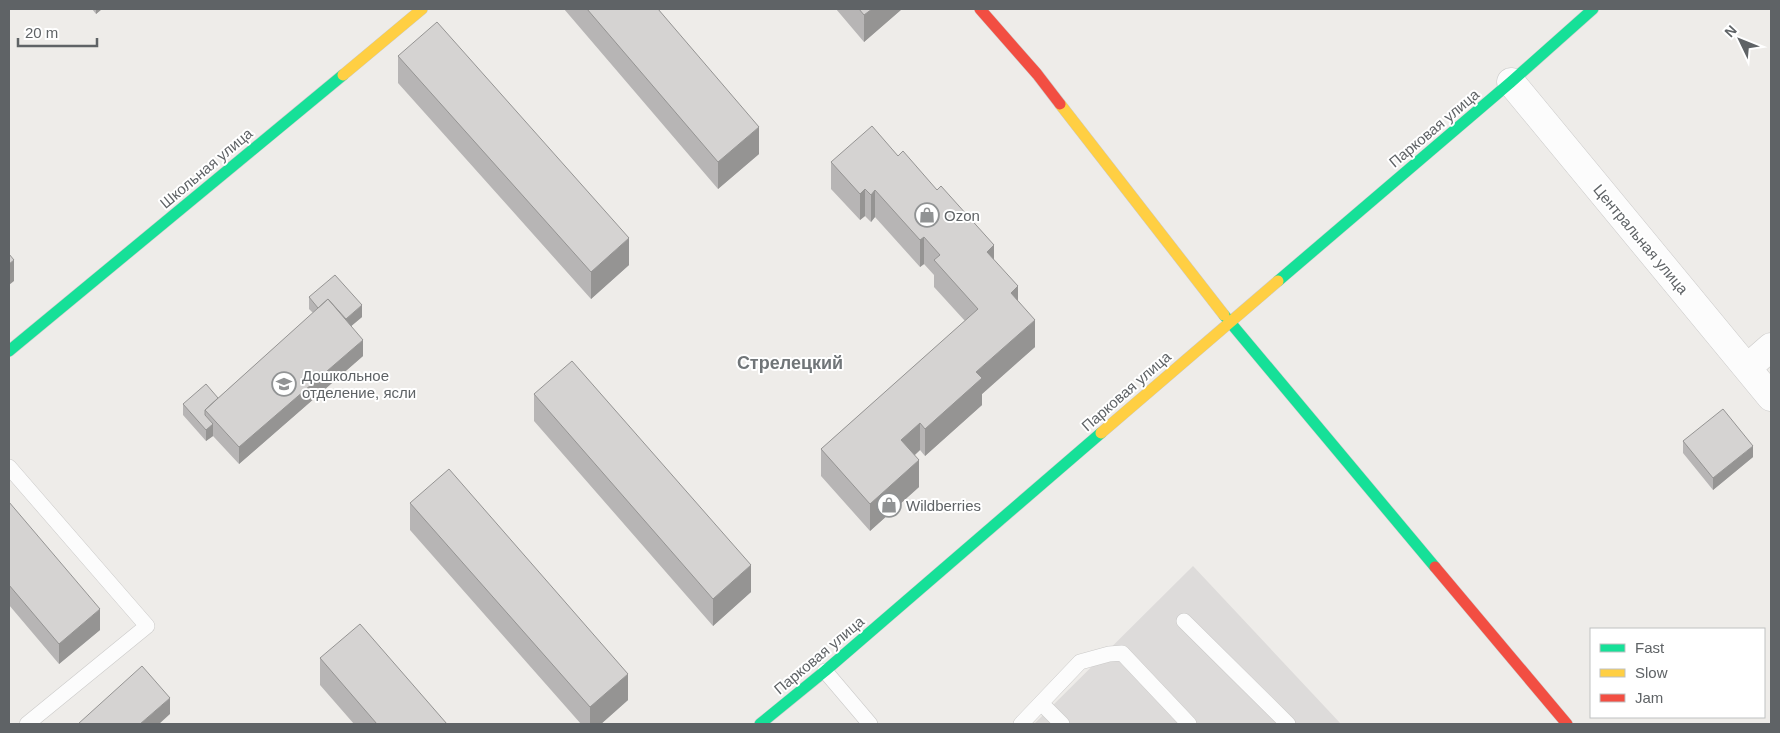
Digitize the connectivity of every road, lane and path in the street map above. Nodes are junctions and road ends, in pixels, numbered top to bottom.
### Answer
1 (422, 9) edge
2 (980, 9) edge
3 (1593, 9) edge
4 (1511, 82) junction
5 (1229, 322) junction
6 (1771, 347) edge
7 (9, 351) edge
8 (1748, 368) junction
9 (1771, 397) edge
10 (9, 467) edge
11 (1184, 621) dead end
12 (825, 671) junction
13 (1041, 703) junction
14 (27, 724) edge
15 (760, 724) edge
16 (870, 724) edge
17 (1021, 724) edge
18 (1062, 724) edge
19 (1189, 724) edge
20 (1288, 724) edge
21 (1567, 724) edge

1 - 7 street, Школьная улица
2 - 5 street
3 - 4 street, Парковая улица
4 - 5 street, Парковая улица
4 - 8 street, Центральная улица
5 - 12 street, Парковая улица
5 - 21 street
6 - 8 street
8 - 9 street, Центральная улица
10 - 14 lane
11 - 20 lane
12 - 15 street, Парковая улица
12 - 16 lane
13 - 17 lane
13 - 18 lane
13 - 19 lane

